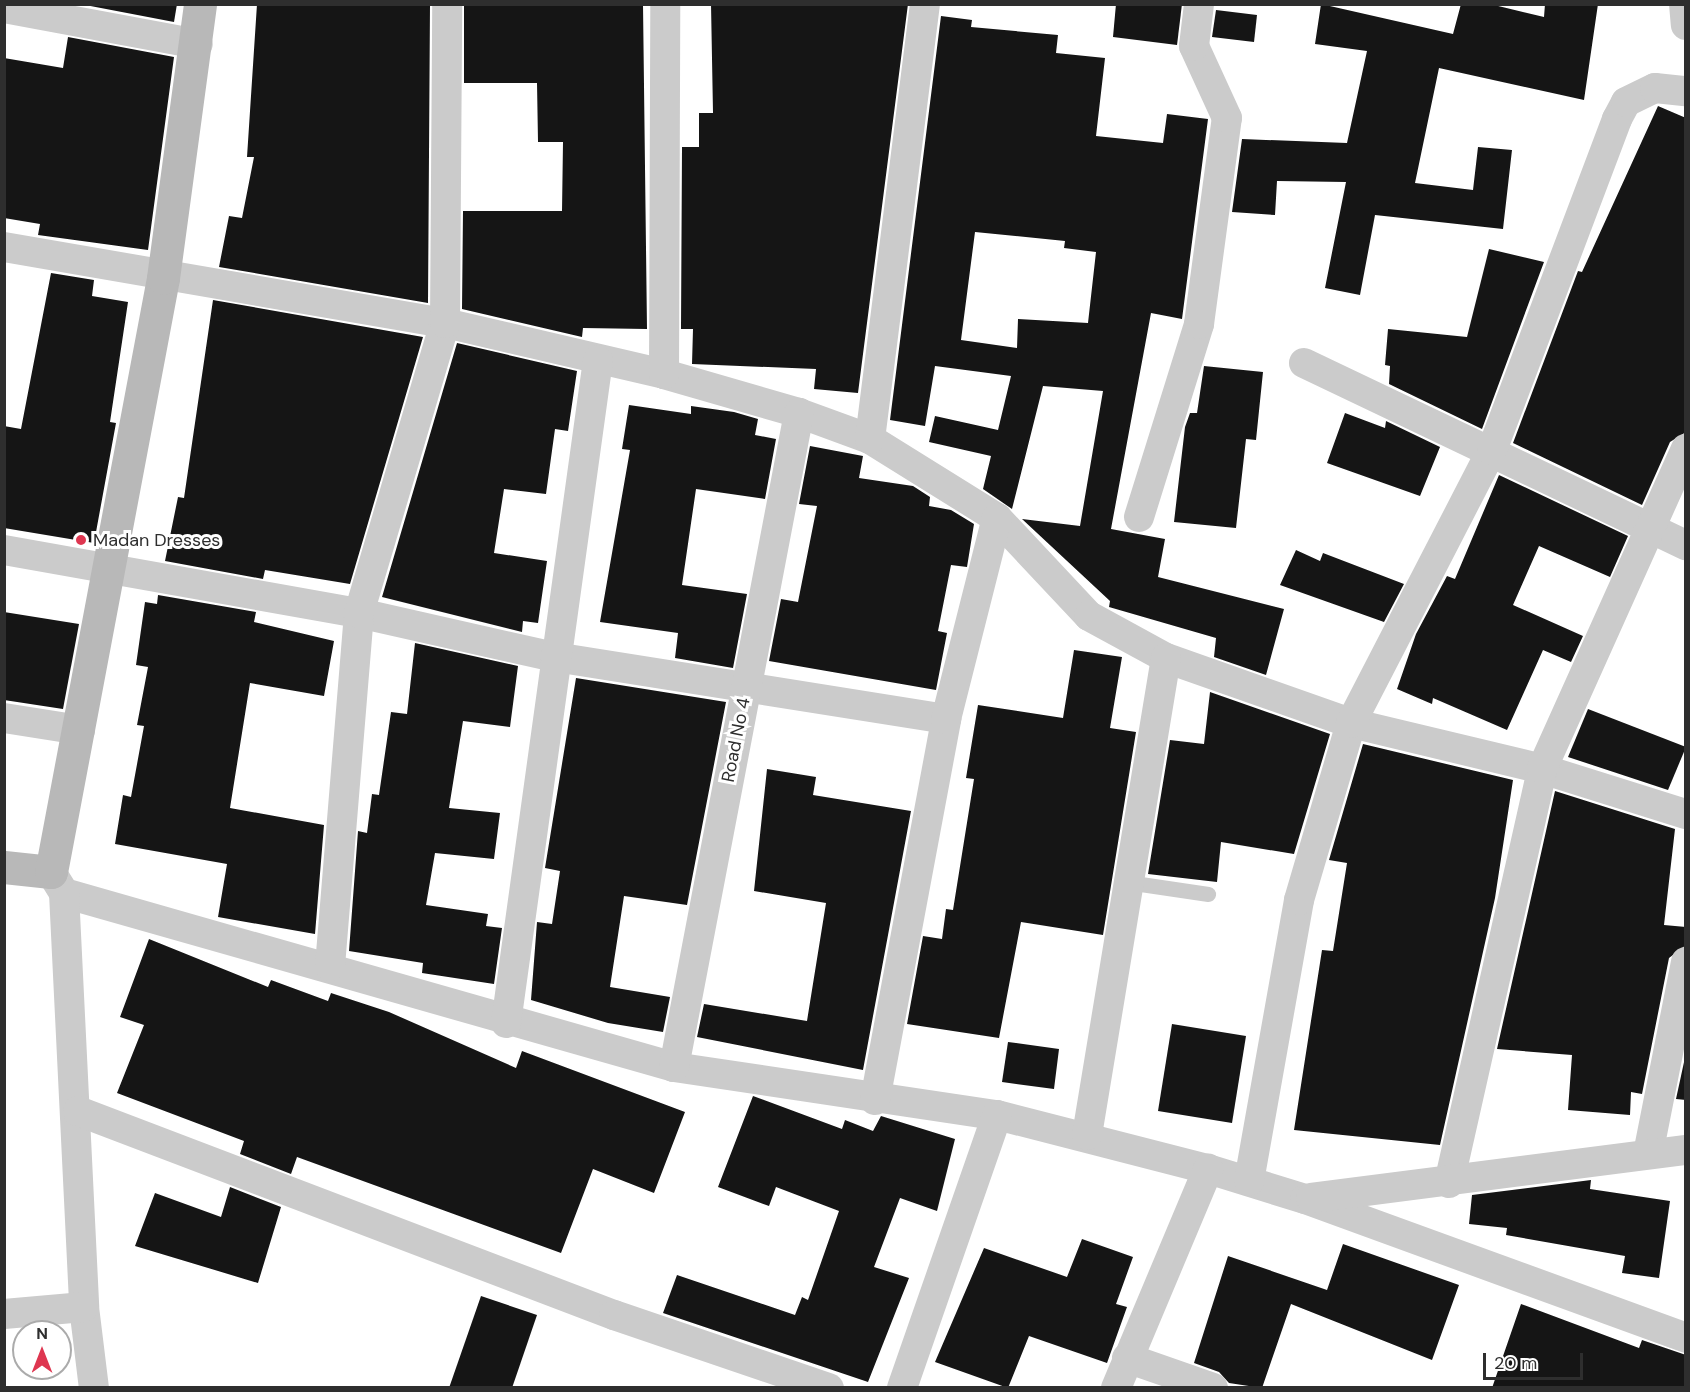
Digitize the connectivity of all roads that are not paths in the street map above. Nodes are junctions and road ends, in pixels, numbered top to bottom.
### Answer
1 (200, 4) edge
2 (447, 4) edge
3 (665, 4) edge
4 (926, 4) edge
5 (1199, 4) edge
6 (1684, 4) edge
7 (4, 8) edge
8 (1686, 25) edge
9 (198, 44) junction
10 (1686, 91) edge
11 (4, 247) edge
12 (163, 278) junction
13 (445, 323) junction
14 (598, 360) junction
15 (1304, 363) dead end
16 (664, 374) junction
17 (799, 413) junction
18 (870, 439) junction
19 (1686, 449) edge
20 (1492, 450) junction
21 (1139, 517) dead end
22 (997, 518) junction
23 (1651, 529) junction
24 (1686, 545) edge
25 (4, 550) edge
26 (112, 572) junction
27 (359, 613) junction
28 (555, 657) junction
29 (1166, 658) junction
30 (747, 685) junction
31 (4, 718) edge
32 (946, 719) junction
33 (1351, 723) junction
34 (80, 730) junction
35 (1542, 769) junction
36 (1686, 814) edge
37 (4, 867) edge
38 (1126, 882) junction
39 (57, 883) junction
40 (1208, 894) dead end
41 (1686, 962) edge
42 (330, 966) junction
43 (506, 1023) junction
44 (674, 1067) junction
45 (874, 1100) junction
46 (78, 1112) junction
47 (997, 1115) junction
48 (1087, 1135) junction
49 (1686, 1150) edge
50 (1648, 1155) junction
51 (1208, 1169) junction
52 (1249, 1181) junction
53 (1449, 1183) junction
54 (1305, 1199) junction
55 (84, 1307) junction
56 (4, 1314) edge
57 (1686, 1338) edge
58 (1127, 1358) junction
59 (103, 1385) edge
60 (829, 1388) edge
61 (902, 1388) edge
62 (1116, 1388) edge
63 (1213, 1388) edge

1 - 9 street
2 - 13 street
3 - 16 street
4 - 18 street
5 - 21 street
6 - 8 street
7 - 9 street
9 - 12 street
10 - 20 street
11 - 12 street
12 - 13 street
12 - 26 street
13 - 14 street
13 - 27 street
14 - 16 street
14 - 28 street
15 - 20 street
16 - 17 street
17 - 18 street
17 - 30 street, Road No 4
18 - 22 street
19 - 23 street
20 - 23 street
20 - 33 street
22 - 29 street
22 - 32 street
23 - 24 street
23 - 35 street
25 - 26 street
26 - 27 street
26 - 34 street
27 - 28 street
27 - 42 street
28 - 30 street
28 - 43 street
29 - 33 street
29 - 38 street
30 - 32 street
30 - 44 street, Road No 4
31 - 34 street
32 - 45 street
33 - 35 street
33 - 52 street
34 - 39 street
35 - 36 street
35 - 53 street
37 - 39 street
38 - 40 lane
38 - 48 street
39 - 42 street
39 - 46 street
41 - 50 street
42 - 43 street
43 - 44 street
44 - 45 street
45 - 47 street
46 - 55 street
46 - 60 street
47 - 48 street
47 - 61 street
48 - 51 street
49 - 50 street
50 - 53 street
51 - 52 street
51 - 58 street
52 - 54 street
53 - 54 street
54 - 57 street
55 - 56 street
55 - 59 street
58 - 62 street
58 - 63 street

